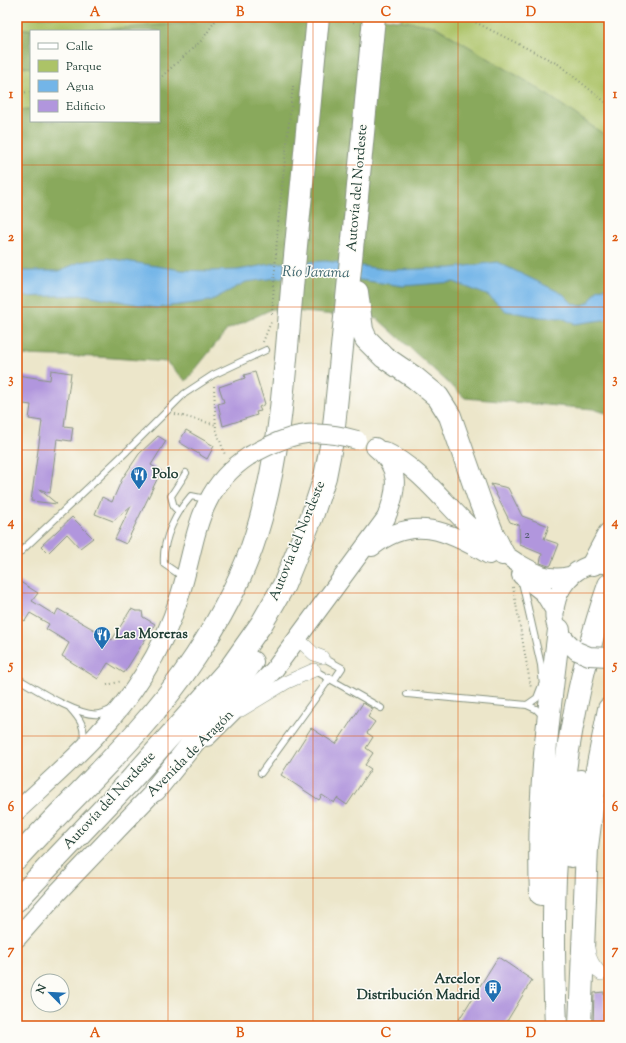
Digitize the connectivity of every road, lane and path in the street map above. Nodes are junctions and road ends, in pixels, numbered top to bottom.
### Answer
1 (218, 17) edge
2 (318, 17) edge
3 (374, 17) edge
4 (465, 17) edge
5 (160, 78) edge
6 (294, 79) dead end
7 (17, 92) edge
8 (30, 92) edge
9 (609, 105) edge
10 (353, 329) junction
11 (266, 350) dead end
12 (258, 354) junction
13 (218, 372) junction
14 (166, 412) junction
15 (216, 425) junction
16 (375, 447) junction
17 (229, 459) dead end
18 (186, 473) dead end
19 (208, 500) junction
20 (178, 511) junction
21 (312, 516) junction
22 (609, 534) edge
23 (503, 554) junction
24 (17, 555) edge
25 (354, 562) junction
26 (602, 564) edge
27 (520, 574) junction
28 (570, 576) junction
29 (185, 578) junction
30 (609, 585) edge
31 (557, 620) junction
32 (609, 637) edge
33 (298, 639) junction
34 (322, 657) joint
35 (609, 657) edge
36 (314, 670) joint
37 (17, 678) edge
38 (332, 679) junction
39 (542, 685) junction
40 (407, 694) dead end
41 (124, 705) junction
42 (527, 705) junction
43 (68, 706) junction
44 (381, 708) dead end
45 (609, 709) edge
46 (224, 720) junction
47 (546, 725) junction
48 (81, 751) junction
49 (261, 773) dead end
50 (155, 790) junction
51 (17, 811) edge
52 (17, 858) edge
53 (17, 900) edge
54 (585, 913) junction
55 (17, 938) edge
56 (605, 974) edge
57 (581, 989) junction
58 (544, 1026) edge
59 (556, 1026) edge
60 (570, 1026) edge
61 (580, 1026) edge

1 - 5 path
2 - 52 highway, Autovía del Nordeste
3 - 10 highway, Autovía del Nordeste, bridge
4 - 9 path
6 - 12 path
7 - 8 path
10 - 21 highway, Autovía del Nordeste
10 - 23 highway
11 - 12 lane
12 - 13 lane
13 - 14 lane
13 - 15 path
14 - 15 path
14 - 24 lane
15 - 17 path
16 - 19 street, bridge
16 - 23 street
16 - 25 street, Avenida de Aragón
18 - 20 lane
19 - 20 lane
19 - 29 street
20 - 29 lane
21 - 50 highway
21 - 53 highway, Autovía del Nordeste
22 - 26 highway
23 - 28 street
25 - 27 street, Avenida de Aragón
25 - 33 street, Avenida de Aragón
26 - 28 street
27 - 31 street, Avenida de Aragón
27 - 39 lane
28 - 31 street
29 - 41 street
30 - 59 highway
31 - 35 street, Avenida de Aragón, bridge
31 - 47 highway
32 - 60 highway
33 - 34 street
33 - 46 street, Avenida de Aragón
34 - 38 lane
36 - 38 lane
36 - 46 street
37 - 43 lane
38 - 44 lane
38 - 49 lane
39 - 42 lane
39 - 47 lane
40 - 42 lane
41 - 43 lane
41 - 48 street
42 - 47 lane
43 - 48 lane
45 - 54 highway
46 - 50 street, Avenida de Aragón
47 - 58 highway
48 - 51 street
50 - 55 street, Avenida de Aragón
54 - 56 street
54 - 57 highway
56 - 57 street
57 - 61 highway

